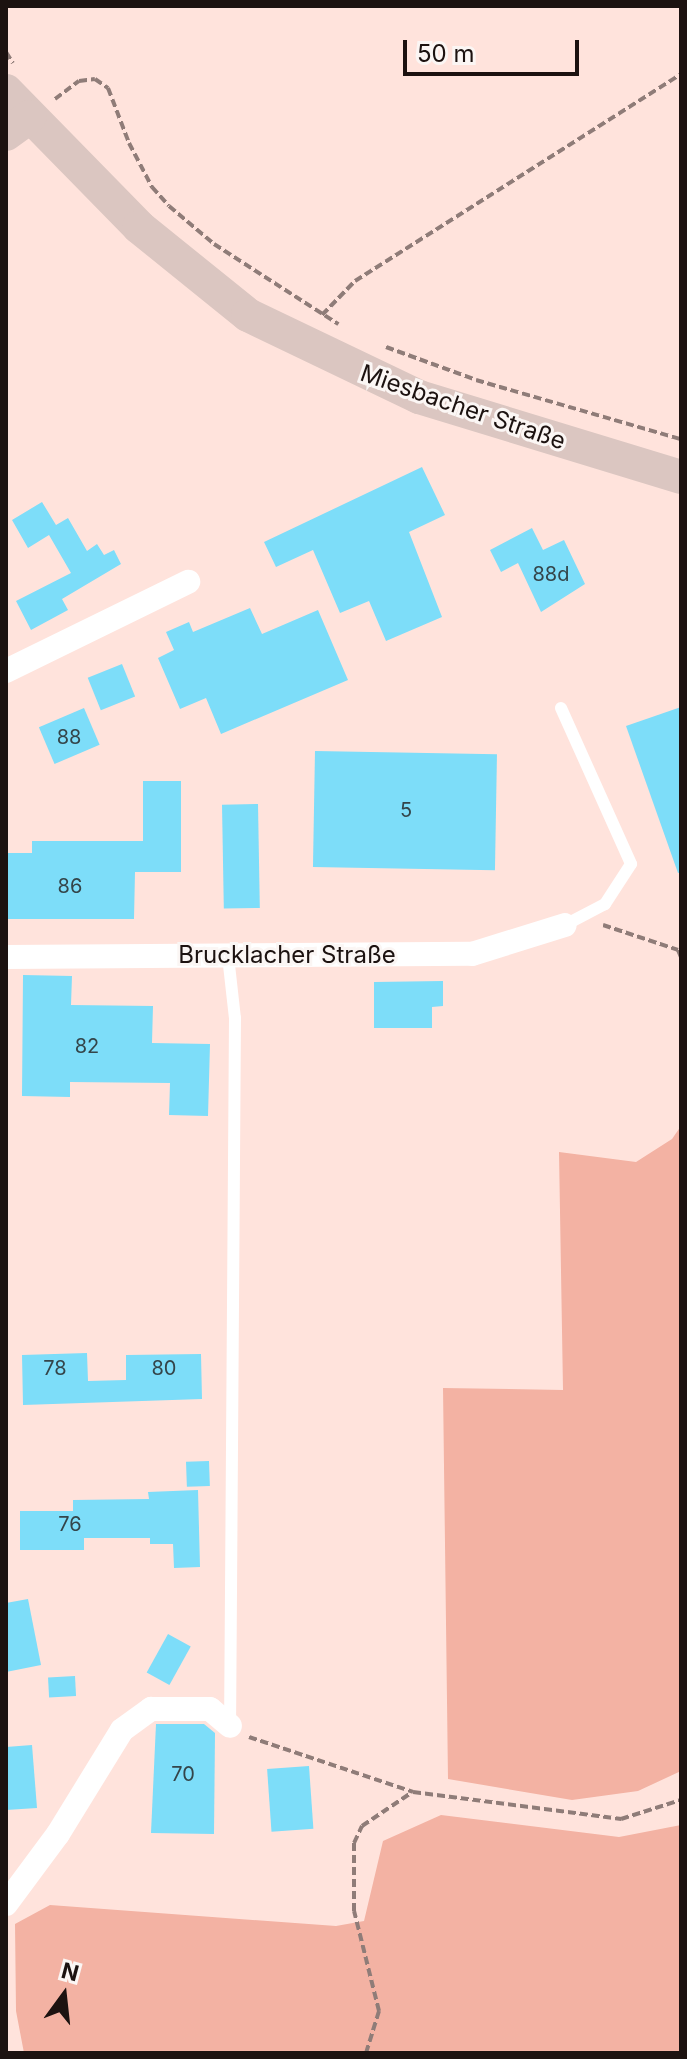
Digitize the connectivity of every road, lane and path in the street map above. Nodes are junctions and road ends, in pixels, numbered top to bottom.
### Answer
1 (6, 52) edge
2 (681, 74) edge
3 (10, 78) edge
4 (17, 126) edge
5 (322, 315) junction
6 (345, 328) dead end
7 (381, 345) dead end
8 (681, 439) edge
9 (681, 477) edge
10 (188, 582) dead end
11 (6, 671) edge
12 (561, 708) dead end
13 (565, 925) junction
14 (228, 956) junction
15 (6, 957) edge
16 (681, 957) edge
17 (230, 1726) junction
18 (413, 1792) junction
19 (681, 1800) edge
20 (6, 1904) edge
21 (366, 2053) edge

1 - 3 path
2 - 5 path
3 - 4 main road, Miesbacher Straße
4 - 5 path
4 - 9 main road, Miesbacher Straße
5 - 6 path
7 - 8 path
10 - 11 street
12 - 13 lane
13 - 14 street, Brucklacher Straße
13 - 16 path
14 - 15 street, Brucklacher Straße
14 - 17 lane
17 - 18 path
17 - 20 street
18 - 19 path
18 - 21 path

